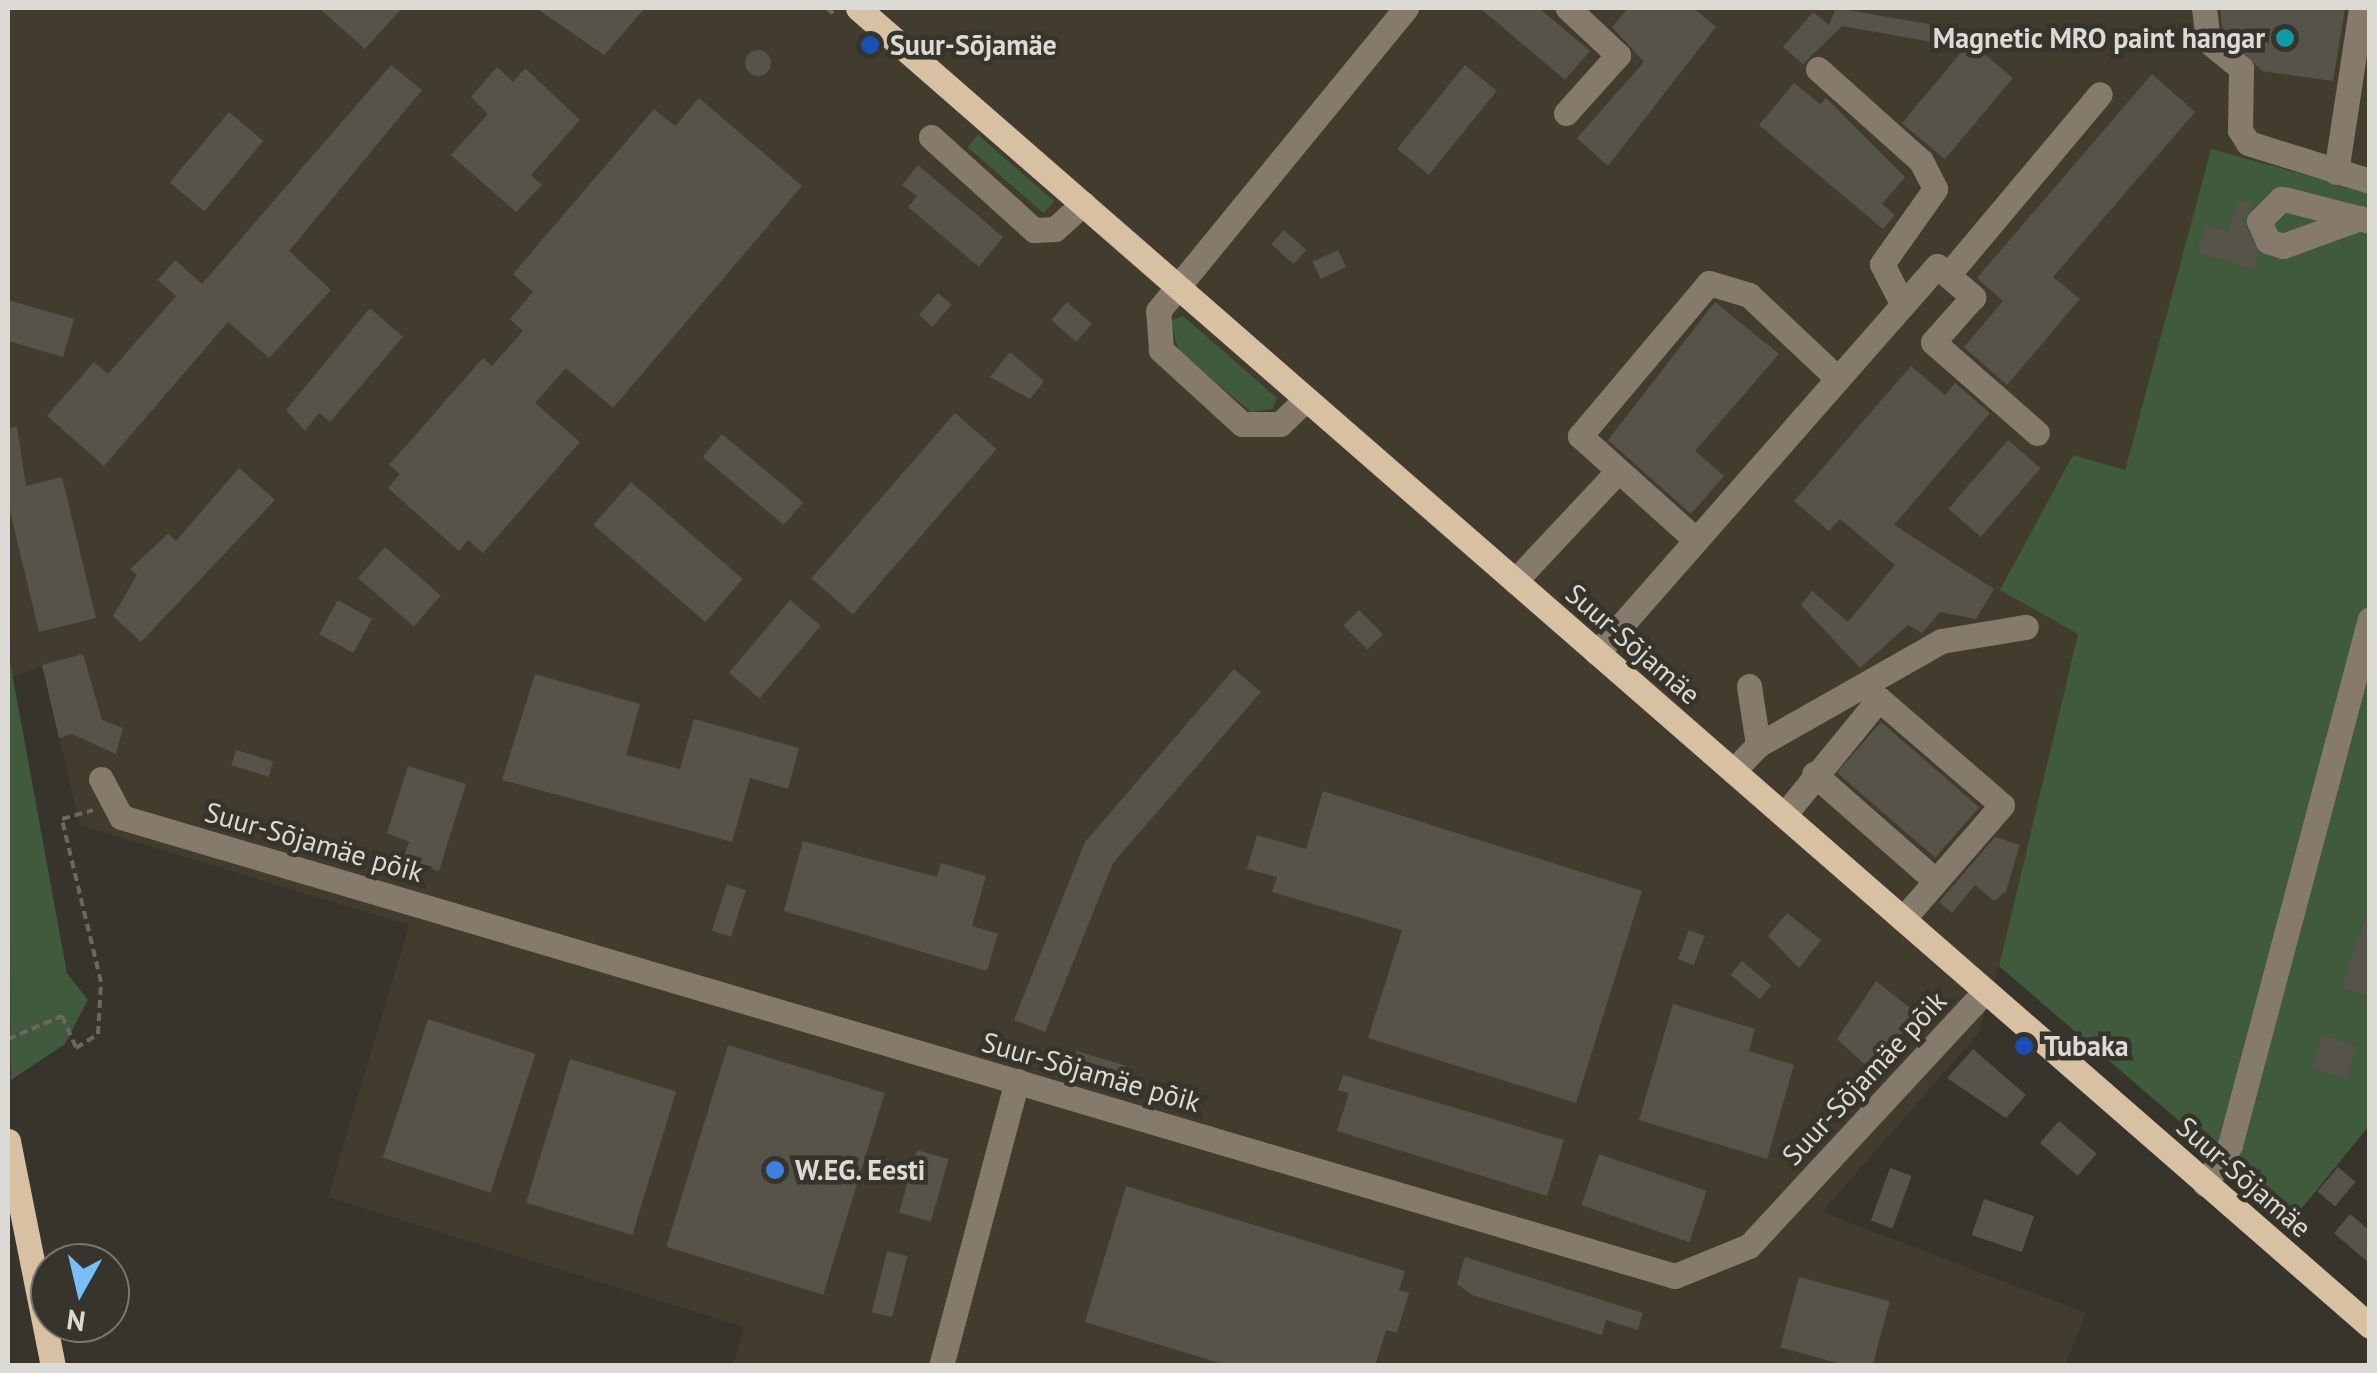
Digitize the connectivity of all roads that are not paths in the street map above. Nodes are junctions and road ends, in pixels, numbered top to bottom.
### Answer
1 (858, 8) edge
2 (1406, 8) edge
3 (1568, 8) edge
4 (2204, 8) edge
5 (2362, 8) edge
6 (1818, 69) dead end
7 (2100, 94) dead end
8 (1566, 113) dead end
9 (932, 137) dead end
10 (2336, 172) junction
11 (2370, 181) edge
12 (1083, 204) junction
13 (1948, 275) junction
14 (1178, 287) junction
15 (1903, 305) junction
16 (1838, 378) junction
17 (1306, 399) junction
18 (2036, 433) dead end
19 (1618, 471) junction
20 (1696, 540) junction
21 (1514, 580) junction
22 (2370, 619) edge
23 (2026, 626) dead end
24 (1597, 652) junction
25 (1749, 686) dead end
26 (1758, 746) junction
27 (1733, 771) junction
28 (1814, 774) junction
29 (101, 779) dead end
30 (1784, 814) junction
31 (1936, 881) junction
32 (1902, 919) junction
33 (1985, 991) junction
34 (1017, 1082) junction
35 (8, 1140) edge
36 (2205, 1184) junction
37 (2370, 1326) edge
38 (54, 1366) edge
39 (941, 1366) edge

1 - 12 main road, Suur-Sõjamäe
2 - 14 street
3 - 8 street
4 - 10 street
5 - 10 street
6 - 15 street
7 - 13 street
9 - 12 street
10 - 11 street
12 - 14 main road, Suur-Sõjamäe
13 - 15 street
13 - 18 street
14 - 17 main road, Suur-Sõjamäe
14 - 17 street
15 - 16 street
16 - 19 street
16 - 20 street
17 - 21 main road, Suur-Sõjamäe
19 - 20 street
19 - 21 street
20 - 24 street
21 - 24 main road, Suur-Sõjamäe
22 - 36 street
23 - 26 street
24 - 27 main road, Suur-Sõjamäe
25 - 26 street
26 - 27 street
27 - 30 main road, Suur-Sõjamäe
28 - 30 street
28 - 31 street
28 - 31 street
29 - 34 street, Suur-Sõjamäe põik
30 - 32 main road, Suur-Sõjamäe
31 - 32 street
32 - 33 main road, Suur-Sõjamäe
33 - 34 street, Suur-Sõjamäe põik
33 - 36 main road, Suur-Sõjamäe
34 - 39 street
35 - 38 main road
36 - 37 main road, Suur-Sõjamäe

